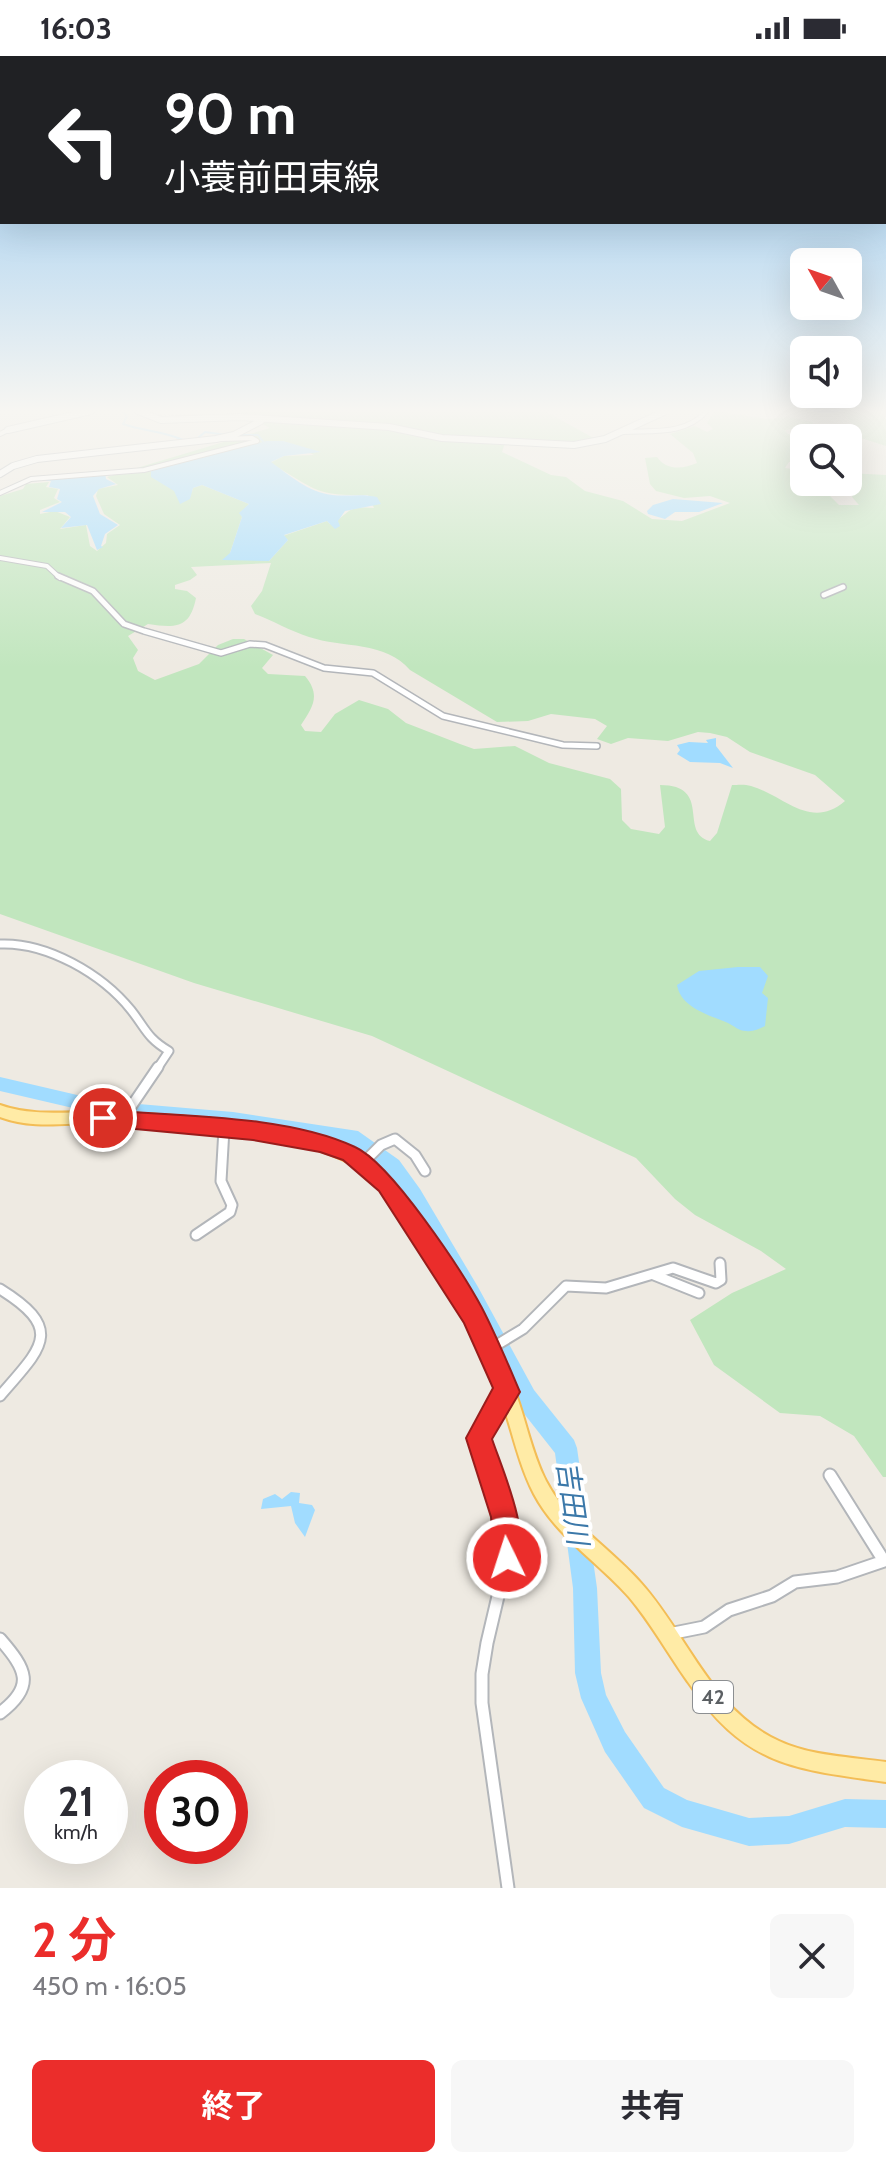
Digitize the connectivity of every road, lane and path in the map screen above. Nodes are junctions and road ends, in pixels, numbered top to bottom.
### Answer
1 (0, 558) edge
2 (843, 587) dead end
3 (824, 595) dead end
4 (597, 746) dead end
5 (0, 944) edge
6 (0, 1111) edge
7 (124, 1119) junction
8 (224, 1129) junction
9 (366, 1160) junction
10 (425, 1171) dead end
11 (196, 1235) dead end
12 (720, 1263) dead end
13 (654, 1275) junction
14 (0, 1289) edge
15 (699, 1293) dead end
16 (495, 1346) junction
17 (507, 1392) junction
18 (0, 1396) edge
19 (830, 1475) dead end
20 (667, 1635) junction
21 (0, 1639) edge
22 (0, 1713) edge
23 (886, 1772) edge
24 (508, 1888) edge

1 - 4 street
2 - 3 street
5 - 7 street
6 - 7 main road, 42
7 - 8 main road, 42
8 - 9 main road, 42
8 - 11 street
9 - 10 street
9 - 16 main road, 42
12 - 13 street
13 - 15 street
13 - 16 street
14 - 18 street
16 - 17 main road, 42
17 - 20 main road, 42
17 - 24 street
19 - 20 street
20 - 23 main road, 42
21 - 22 street

